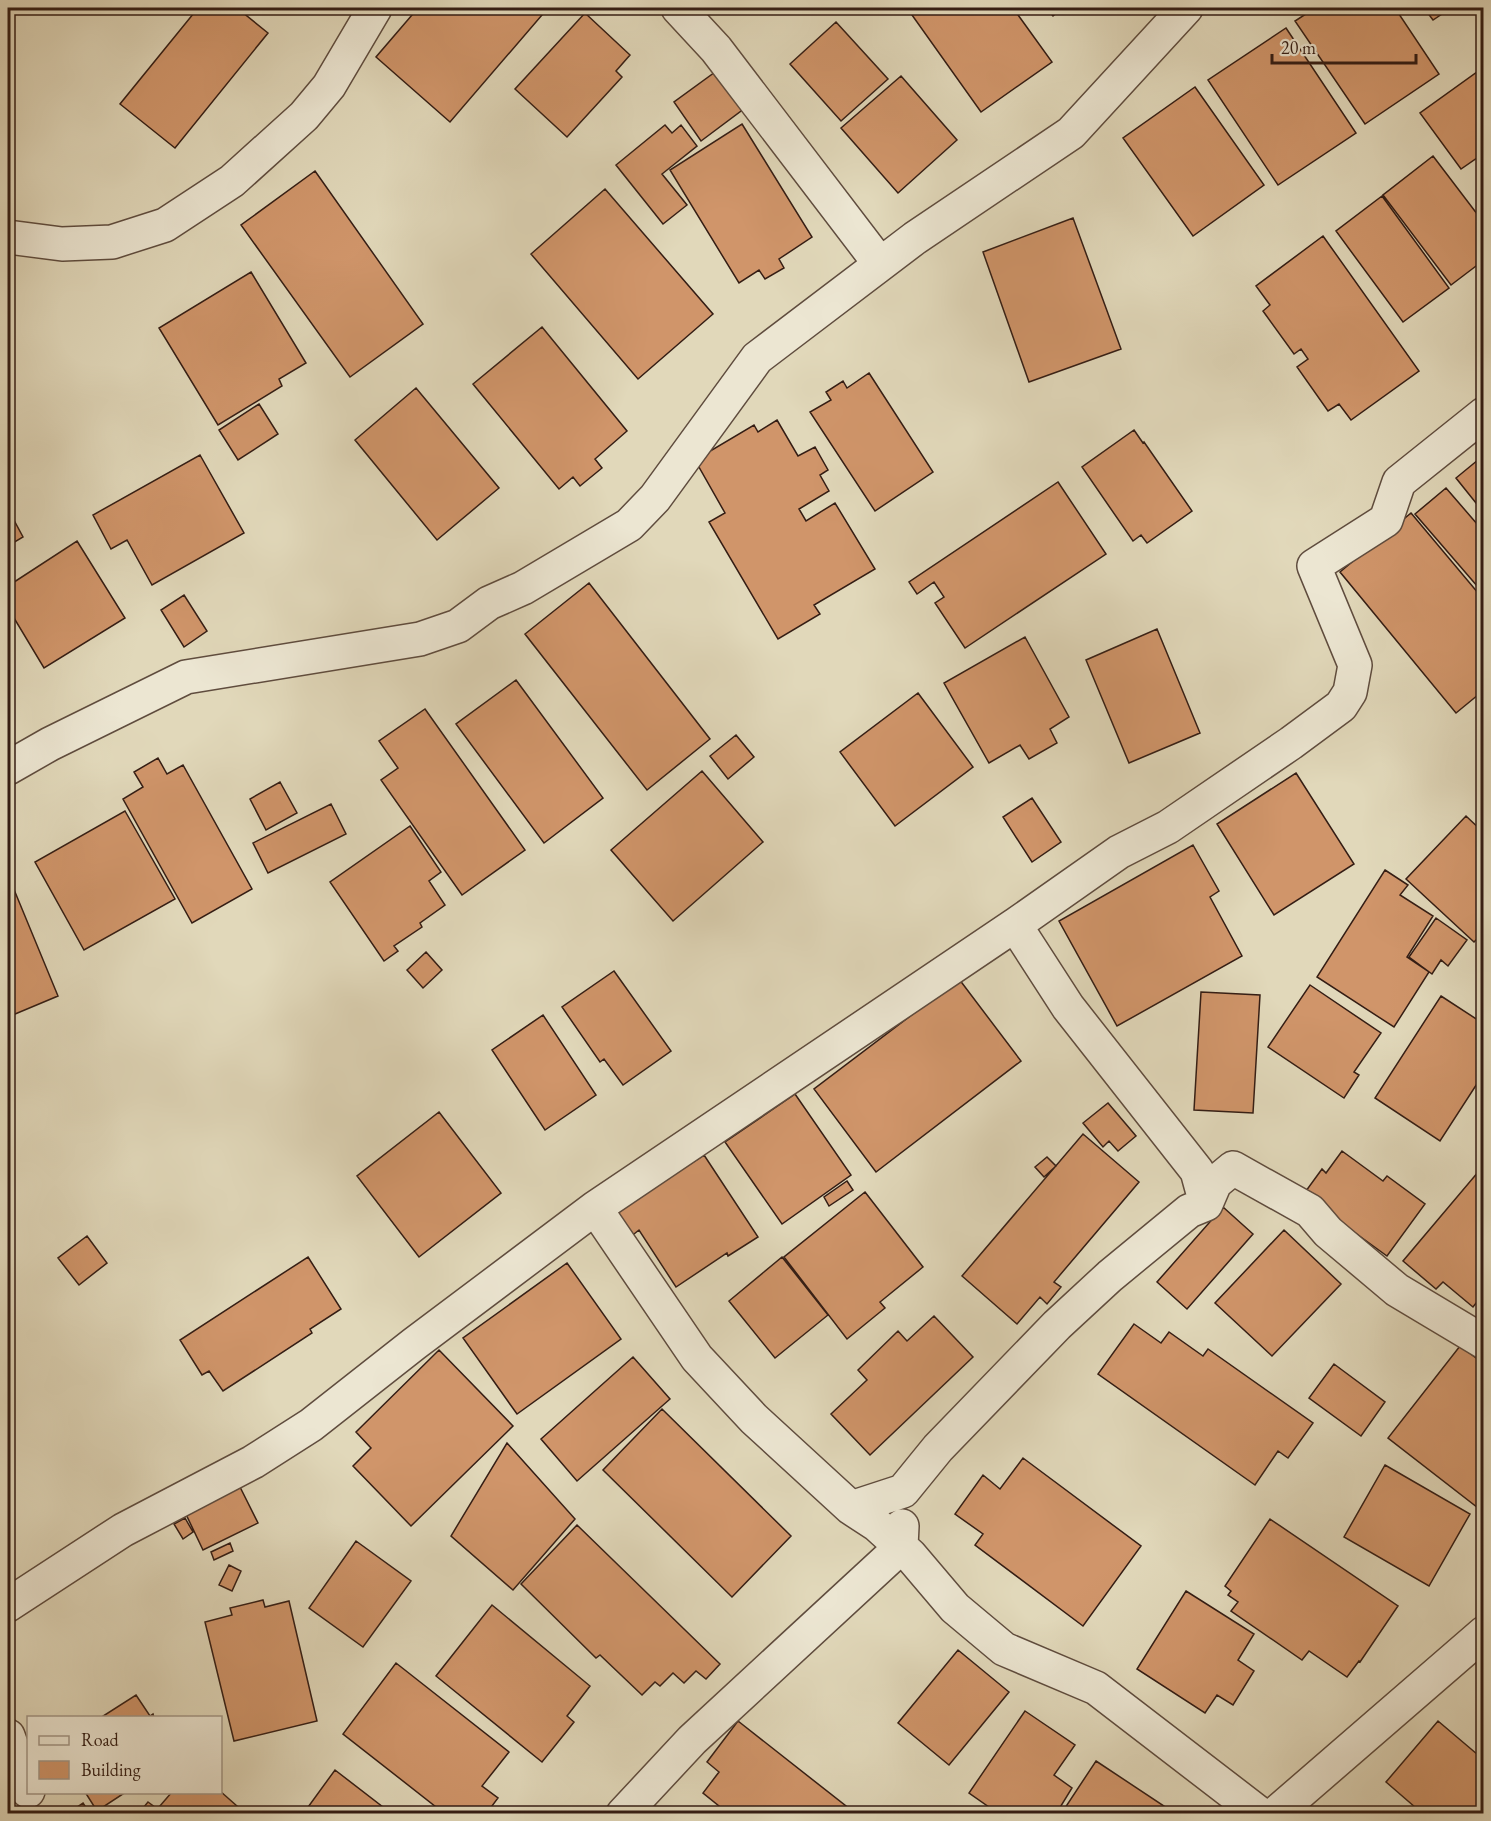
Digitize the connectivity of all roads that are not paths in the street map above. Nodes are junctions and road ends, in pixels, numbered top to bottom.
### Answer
1 (375, 8) edge
2 (678, 8) edge
3 (1186, 8) edge
4 (8, 237) edge
5 (880, 264) junction
6 (1484, 414) edge
7 (8, 768) edge
8 (1015, 925) junction
9 (1206, 1203) junction
10 (595, 1208) junction
11 (1484, 1342) edge
12 (903, 1491) junction
13 (851, 1509) junction
14 (901, 1547) junction
15 (8, 1605) edge
16 (1484, 1633) edge
17 (8, 1736) edge
18 (27, 1787) edge
19 (30, 1794) edge
20 (37, 1814) edge
21 (623, 1814) edge
22 (1260, 1814) edge
23 (1275, 1814) edge

1 - 4 street
2 - 5 street
3 - 5 street
5 - 7 street
6 - 8 street
8 - 9 street
8 - 10 street
9 - 11 street
9 - 12 street
10 - 13 street
10 - 15 street
12 - 13 street
12 - 14 street
13 - 14 street
14 - 21 street
14 - 22 street
16 - 23 street
17 - 18 street
19 - 20 street

